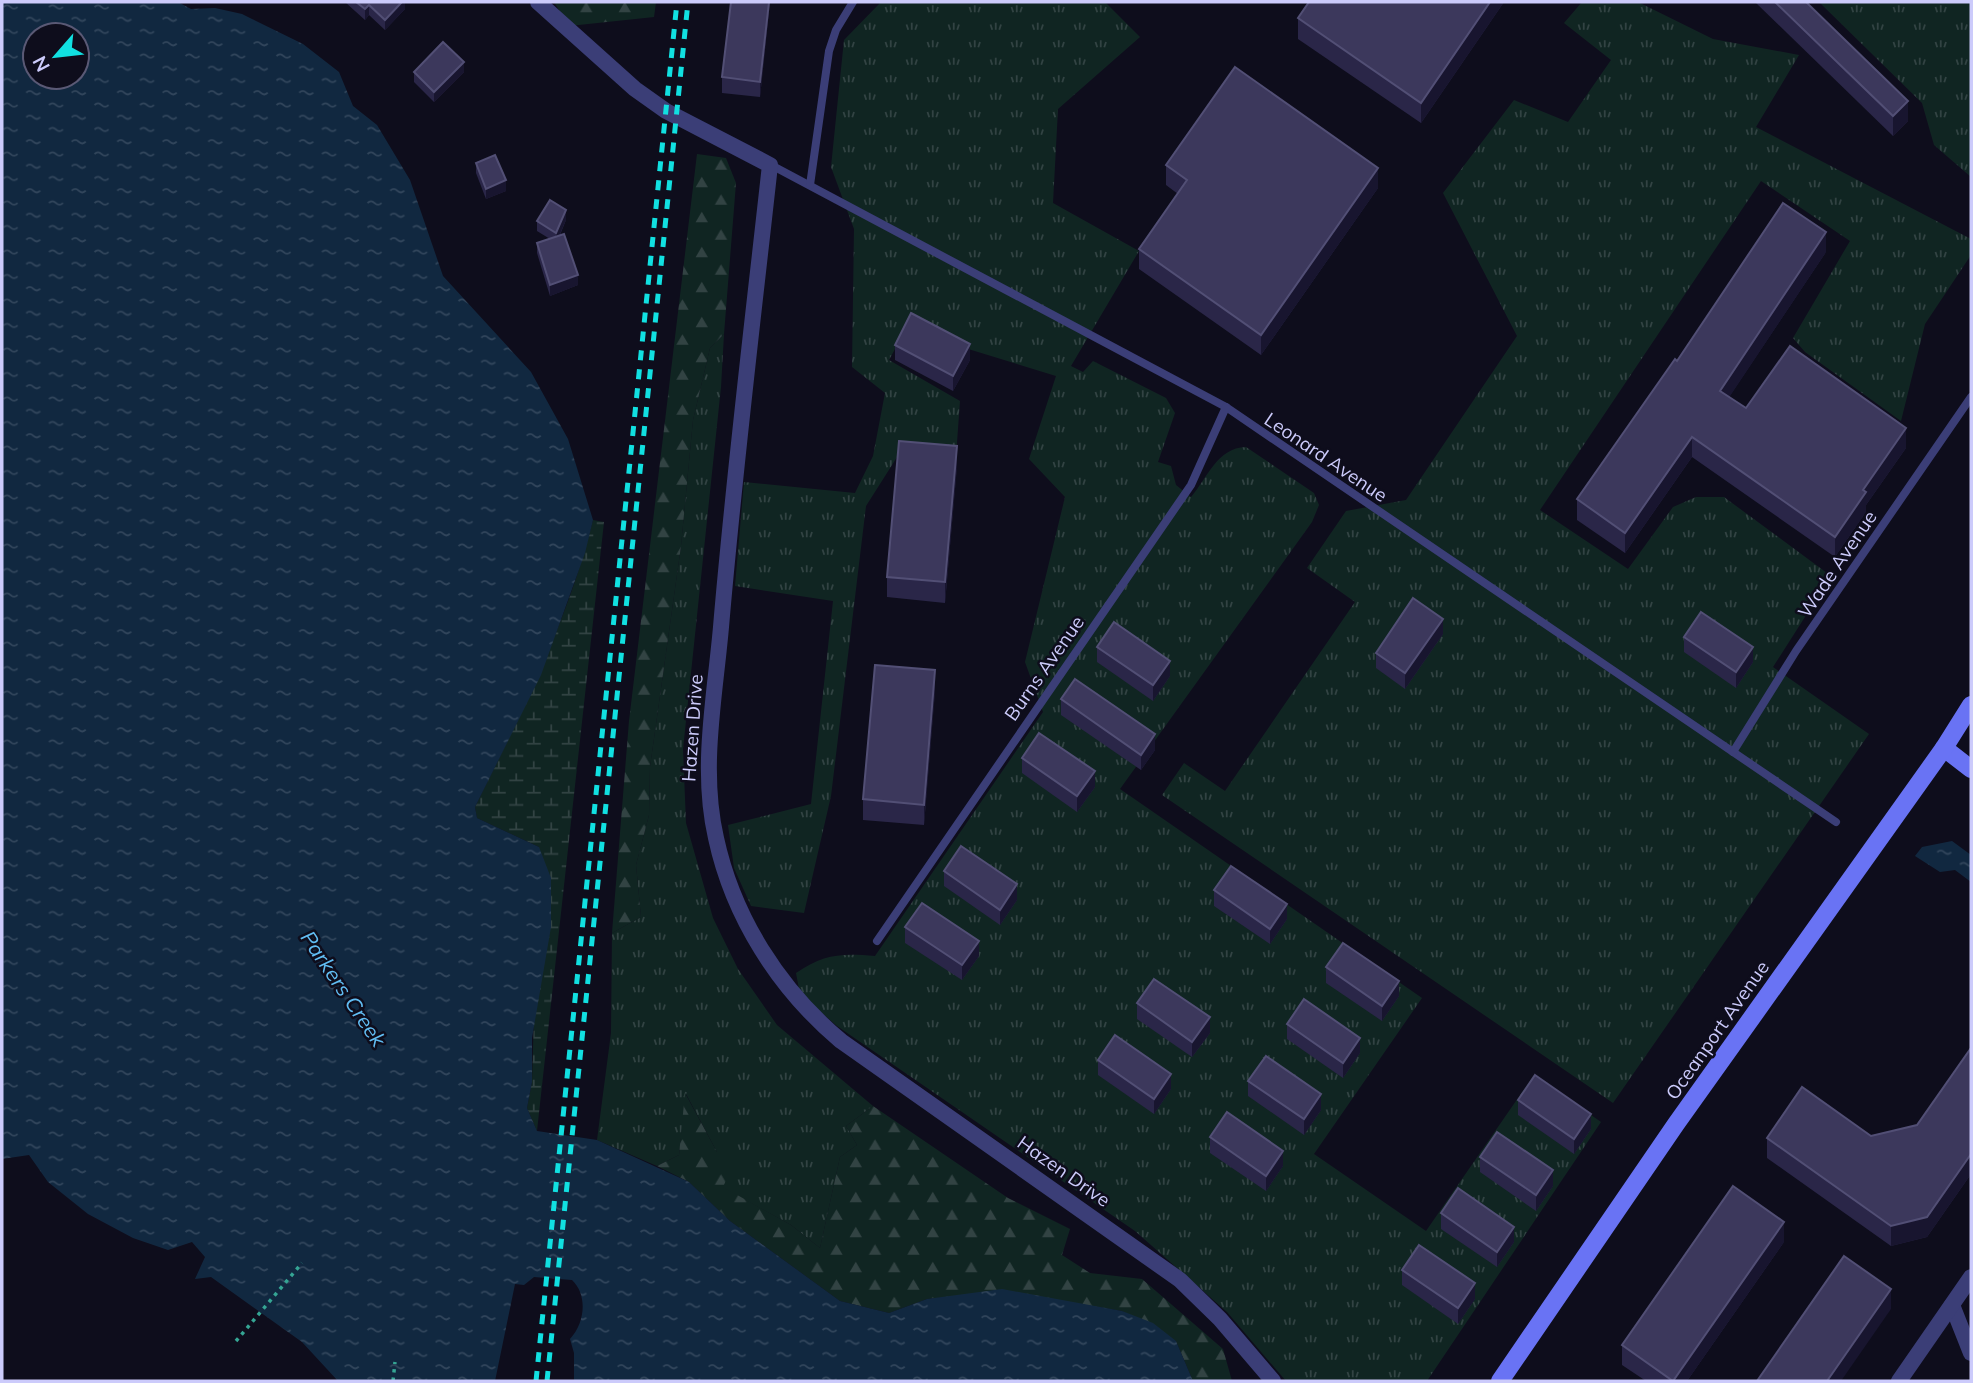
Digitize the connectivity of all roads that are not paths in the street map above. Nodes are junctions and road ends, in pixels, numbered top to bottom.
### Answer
1 (538, 2) edge
2 (853, 2) edge
3 (771, 165) junction
4 (810, 186) junction
5 (1971, 397) edge
6 (1226, 407) junction
7 (1971, 705) edge
8 (1944, 748) junction
9 (1733, 752) junction
10 (1971, 769) edge
11 (1836, 822) dead end
12 (877, 941) dead end
13 (1971, 1277) edge
14 (1952, 1306) junction
15 (1971, 1353) edge
16 (1273, 1381) edge
17 (1500, 1381) edge
18 (1899, 1381) edge

1 - 3 street
2 - 4 lane
3 - 4 lane, Leonard Avenue
3 - 16 street, Hazen Drive
4 - 6 lane, Leonard Avenue
5 - 9 lane, Wade Avenue
6 - 9 lane, Leonard Avenue
6 - 12 lane, Burns Avenue
7 - 8 main road, Oceanport Avenue
8 - 10 main road
8 - 17 main road, Oceanport Avenue
9 - 11 lane, Leonard Avenue
13 - 14 street
14 - 15 street
14 - 18 street

